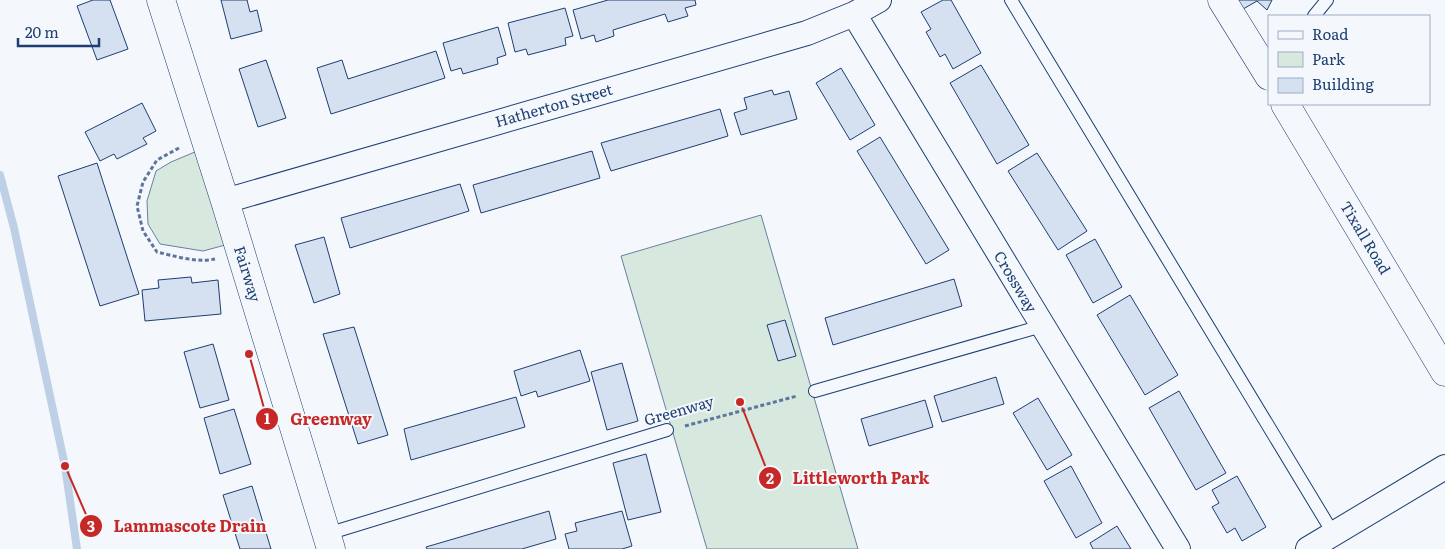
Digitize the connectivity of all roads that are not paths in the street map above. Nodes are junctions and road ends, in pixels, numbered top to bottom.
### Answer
1 (161, 0) edge
2 (879, 0) edge
3 (1011, 0) edge
4 (1222, 0) edge
5 (1327, 0) edge
6 (854, 14) junction
7 (1315, 15) edge
8 (1268, 74) edge
9 (1286, 105) edge
10 (225, 201) junction
11 (1042, 326) junction
12 (1445, 372) edge
13 (815, 391) road end
14 (668, 430) road end
15 (1445, 467) edge
16 (1333, 534) junction
17 (329, 541) edge
18 (1178, 549) edge
19 (1308, 549) edge

1 - 10 street, Fairway
2 - 6 street, Hatherton Street
3 - 16 lane
4 - 8 street
5 - 7 lane
6 - 10 street, Hatherton Street
6 - 11 street, Crossway
9 - 12 street, Tixall Road
10 - 17 street, Fairway
11 - 13 lane
11 - 18 street, Crossway
14 - 17 lane, Greenway
15 - 16 street
16 - 19 street

